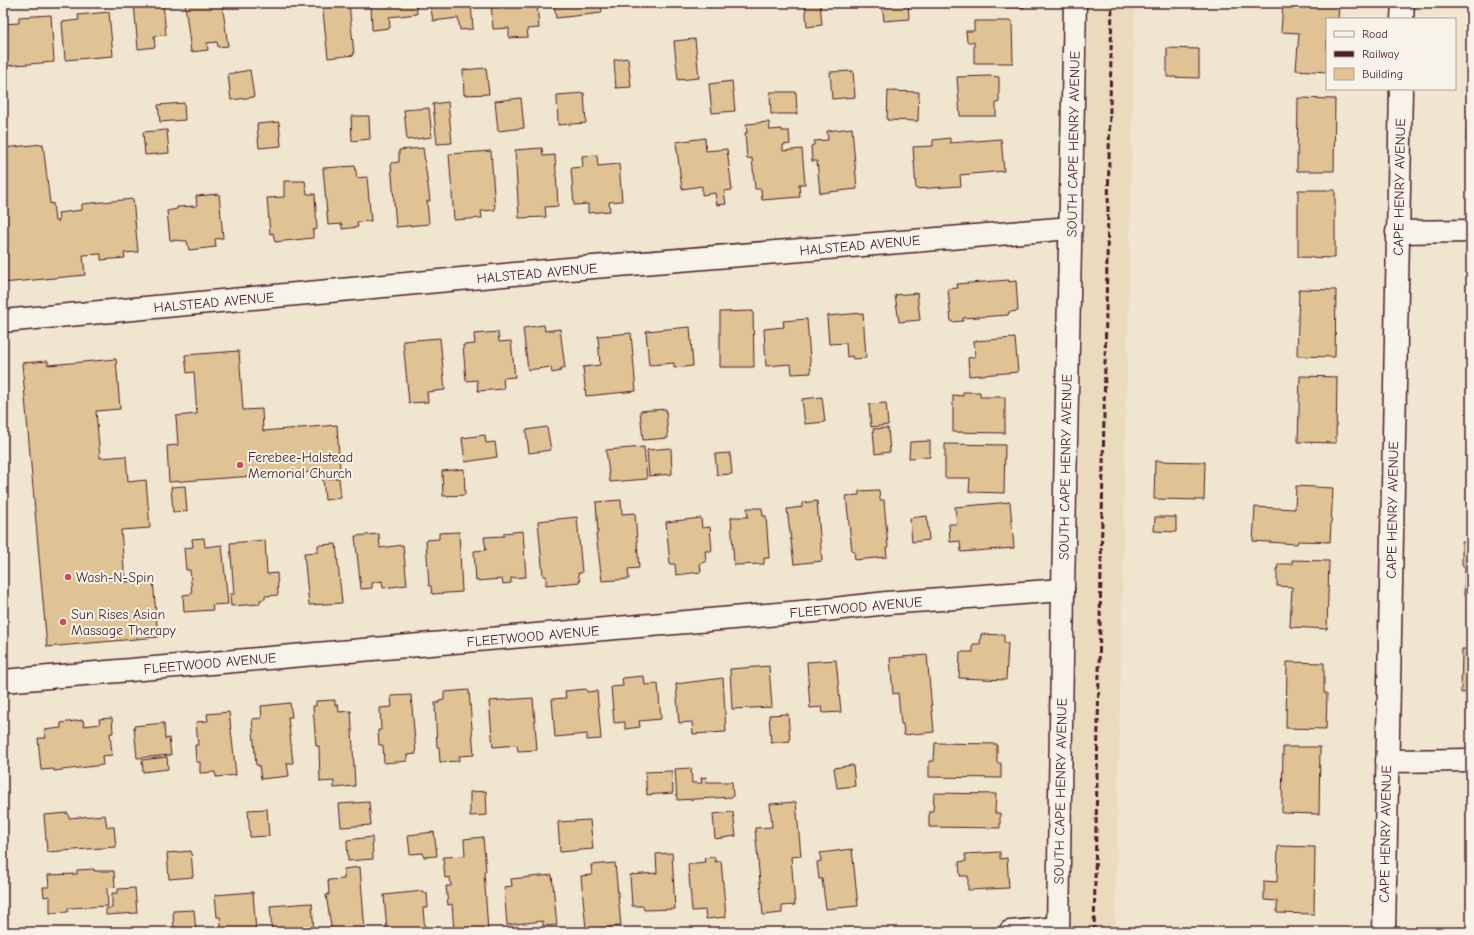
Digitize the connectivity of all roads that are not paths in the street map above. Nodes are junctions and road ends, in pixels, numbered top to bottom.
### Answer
1 (1075, 3) edge
2 (1403, 3) edge
3 (1402, 18) edge
4 (1401, 90) edge
5 (1071, 228) junction
6 (1471, 231) edge
7 (1398, 232) junction
8 (3, 321) edge
9 (1063, 590) junction
10 (3, 681) edge
11 (1471, 760) edge
12 (1387, 761) junction
13 (1058, 930) edge
14 (1010, 932) edge
15 (1384, 932) edge

1 - 5 street, SOUTH CAPE HENRY AVENUE
2 - 3 street
4 - 7 street, CAPE HENRY AVENUE
5 - 8 street, HALSTEAD AVENUE
5 - 9 street, SOUTH CAPE HENRY AVENUE
6 - 7 street
7 - 12 street, CAPE HENRY AVENUE
9 - 10 street, FLEETWOOD AVENUE
9 - 13 street, SOUTH CAPE HENRY AVENUE
11 - 12 street
12 - 15 street, CAPE HENRY AVENUE
13 - 14 street

